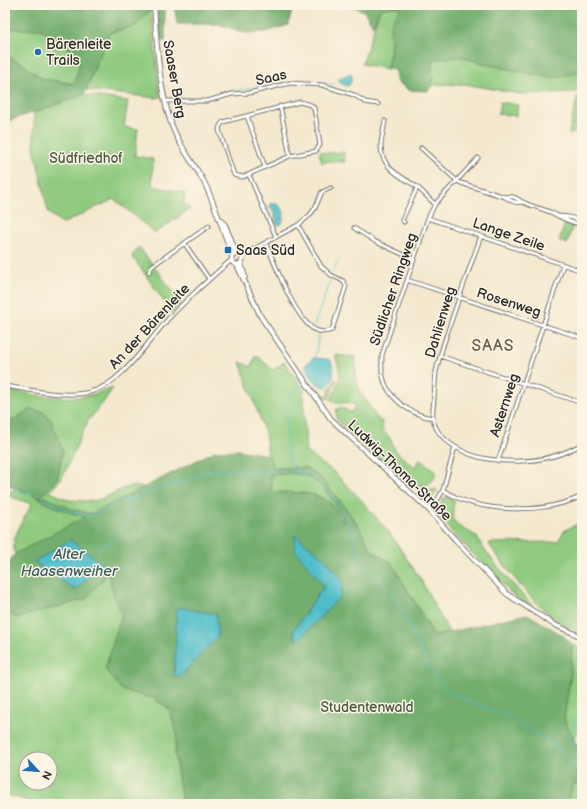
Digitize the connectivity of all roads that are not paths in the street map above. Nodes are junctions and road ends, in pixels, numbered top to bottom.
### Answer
1 (154, 5) edge
2 (165, 101) junction
3 (378, 104) dead end
4 (280, 106) junction
5 (247, 116) junction
6 (384, 121) dead end
7 (421, 148) dead end
8 (290, 156) junction
9 (478, 158) dead end
10 (265, 167) junction
11 (394, 173) junction
12 (249, 175) junction
13 (391, 176) dead end
14 (457, 181) junction
15 (331, 188) dead end
16 (418, 188) junction
17 (435, 204) junction
18 (428, 218) junction
19 (404, 222) dead end
20 (582, 223) edge
21 (298, 225) junction
22 (209, 226) dead end
23 (354, 228) dead end
24 (481, 236) junction
25 (276, 237) junction
26 (266, 243) junction
27 (185, 244) junction
28 (239, 258) junction
29 (414, 259) junction
30 (232, 261) junction
31 (563, 265) junction
32 (582, 271) edge
33 (149, 272) dead end
34 (209, 280) junction
35 (407, 280) junction
36 (459, 297) junction
37 (543, 325) junction
38 (582, 338) edge
39 (440, 356) junction
40 (523, 384) junction
41 (5, 386) edge
42 (582, 403) edge
43 (433, 418) junction
44 (582, 444) edge
45 (455, 447) junction
46 (498, 461) junction
47 (443, 490) junction
48 (582, 496) edge
49 (428, 509) junction
50 (582, 637) edge

1 - 2 street, Saaser Berg
2 - 3 street, Saas
2 - 28 street, Saaser Berg
4 - 5 street
4 - 8 street
4 - 8 street
5 - 10 street
5 - 12 street
6 - 11 street
7 - 14 street
8 - 10 street
9 - 14 street, Südlicher Ringweg
10 - 12 street
11 - 13 street
11 - 16 street
12 - 25 street
14 - 17 street, Südlicher Ringweg
14 - 20 street
15 - 21 street
16 - 17 street
16 - 19 street
17 - 18 street, Südlicher Ringweg
18 - 24 street, Lange Zeile
18 - 29 street, Südlicher Ringweg
21 - 25 street
21 - 26 street
22 - 27 street
23 - 29 street
24 - 31 street, Lange Zeile
24 - 36 street, Dahlienweg
25 - 26 street
26 - 28 street
27 - 33 street
27 - 34 street
28 - 30 street
28 - 30 street
28 - 49 street, Ludwig-Thoma-Straße
29 - 35 street, Südlicher Ringweg
30 - 34 street, An der Bärenleite
31 - 32 street, Lange Zeile
31 - 37 street, Asternweg
34 - 41 street, An der Bärenleite
35 - 36 street, Rosenweg
35 - 43 street, Südlicher Ringweg
36 - 37 street, Rosenweg
36 - 39 street, Dahlienweg
37 - 38 street, Rosenweg
37 - 40 street, Asternweg
39 - 40 street
39 - 43 street, Dahlienweg
40 - 42 street
40 - 46 street, Asternweg
43 - 45 street
44 - 46 street
45 - 46 street
45 - 47 street
47 - 48 street
47 - 49 street
49 - 50 street, Ludwig-Thoma-Straße

